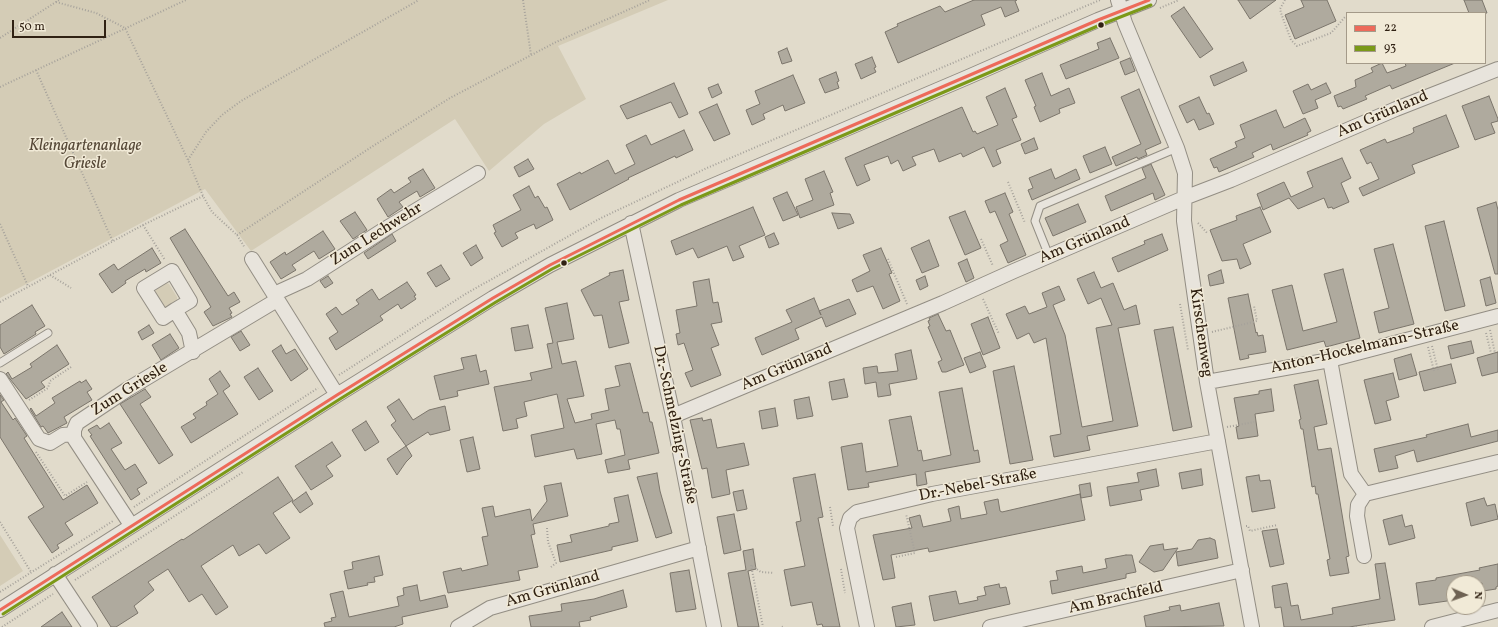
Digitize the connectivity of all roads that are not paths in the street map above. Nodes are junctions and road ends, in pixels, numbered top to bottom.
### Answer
1 (1154, 4) edge
2 (1120, 5) edge
3 (1498, 69) edge
4 (1177, 148) junction
5 (478, 173) dead end
6 (1184, 198) junction
7 (631, 223) junction
8 (1049, 256) junction
9 (252, 260) road end
10 (275, 297) junction
11 (177, 313) dead end
12 (1489, 318) edge
13 (48, 333) dead end
14 (193, 352) junction
15 (1330, 360) junction
16 (0, 363) edge
17 (0, 379) edge
18 (1207, 382) junction
19 (337, 395) junction
20 (673, 416) junction
21 (74, 434) junction
22 (1216, 435) junction
23 (1498, 462) edge
24 (1365, 494) junction
25 (131, 525) junction
26 (699, 548) junction
27 (1364, 556) dead end
28 (1242, 570) junction
29 (55, 574) junction
30 (0, 610) edge
31 (1498, 610) edge
32 (90, 627) edge
33 (458, 627) edge
34 (714, 627) edge
35 (867, 627) edge
36 (990, 627) edge
37 (1252, 627) edge
38 (1432, 627) edge

1 - 2 street
2 - 4 street, Kirschenweg
2 - 7 street
3 - 6 street, Am Grünland
4 - 6 street, Kirschenweg
4 - 8 lane
5 - 10 street, Zum Lechwehr
6 - 8 street, Am Grünland
6 - 18 street, Kirschenweg
7 - 19 street
7 - 20 street, Dr.-Schmelzing-Straße
8 - 20 street, Am Grünland
9 - 10 street
10 - 14 street, Zum Griesle
10 - 19 street
11 - 14 street
12 - 15 street, Anton-Hockelmann-Straße
13 - 16 lane
14 - 21 street, Zum Griesle
15 - 18 street, Anton-Hockelmann-Straße
15 - 24 street
17 - 21 street
18 - 22 street, Kirschenweg
19 - 25 street
20 - 26 street, Dr.-Schmelzing-Straße
21 - 25 street
22 - 28 street, Kirschenweg
22 - 35 street, Dr.-Nebel-Straße
23 - 24 street
24 - 27 street
25 - 29 street
26 - 33 street, Am Grünland
26 - 34 street, Dr.-Schmelzing-Straße
28 - 36 street, Am Brachfeld
28 - 37 street, Kirschenweg
29 - 30 street
29 - 32 street
31 - 38 street

